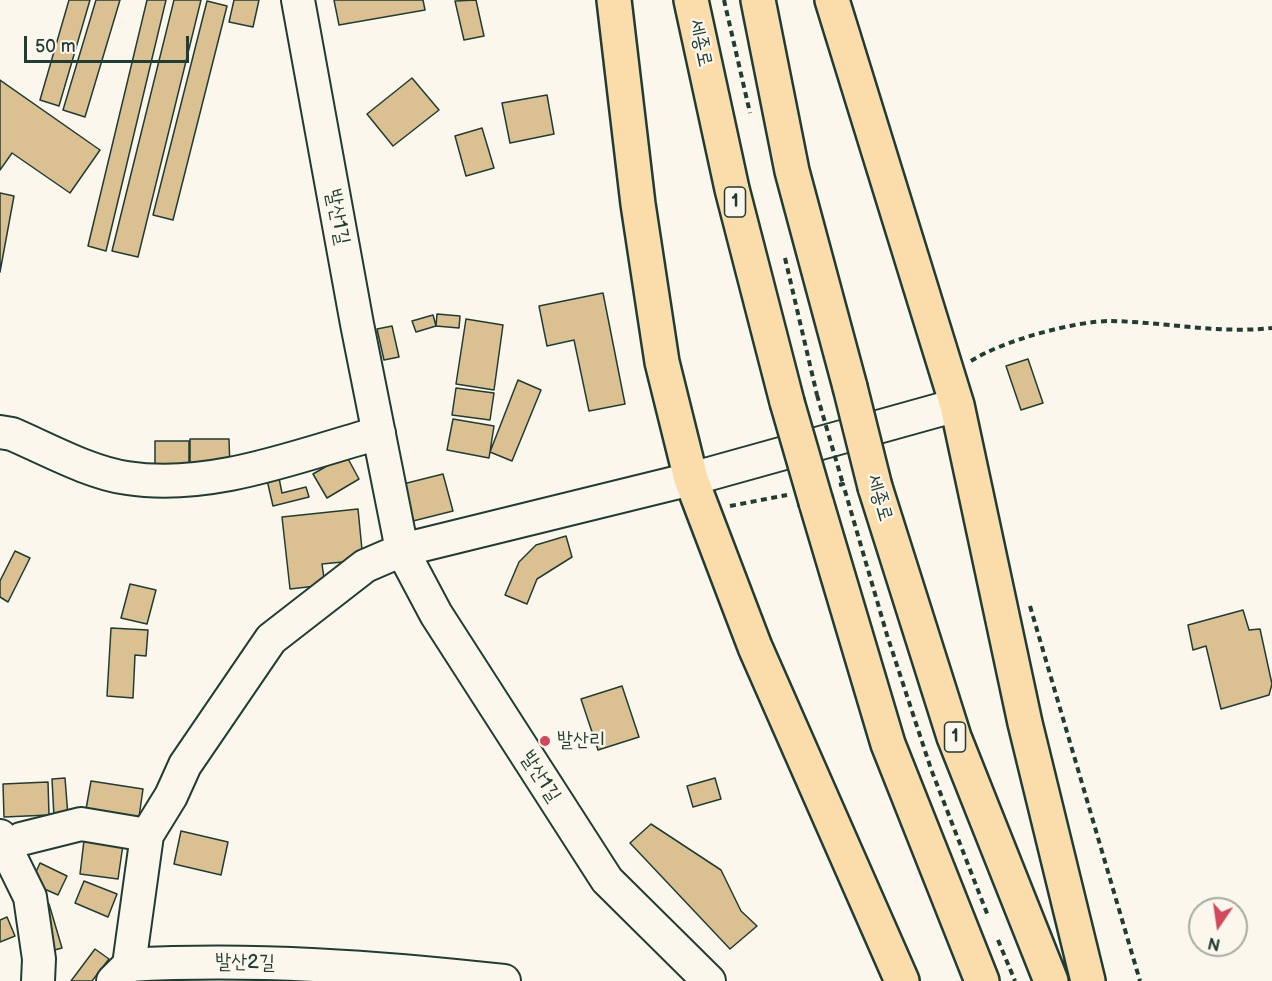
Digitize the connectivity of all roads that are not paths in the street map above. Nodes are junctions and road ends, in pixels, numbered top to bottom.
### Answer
1 (298, 0) edge
2 (614, 0) edge
3 (691, 0) edge
4 (758, 0) edge
5 (832, 0) edge
6 (957, 405) junction
7 (379, 433) junction
8 (4, 439) edge
9 (691, 479) junction
10 (402, 550) junction
11 (147, 835) junction
12 (3, 841) edge
13 (121, 973) edge
14 (38, 981) edge
15 (504, 981) edge
16 (709, 981) edge
17 (902, 981) edge
18 (982, 981) edge
19 (1051, 981) edge
20 (1088, 981) edge

1 - 7 street, 발산1길
2 - 9 highway
3 - 18 highway, 세종로 / 1, bridge
4 - 19 highway, 세종로 / 1, bridge
5 - 6 highway
6 - 9 street
6 - 20 highway
7 - 8 street
7 - 10 street, 발산1길
9 - 10 street
9 - 17 highway
10 - 11 street
10 - 16 street, 발산1길
11 - 12 street
11 - 13 street, 발산2길
12 - 14 street
13 - 15 street, 발산2길

